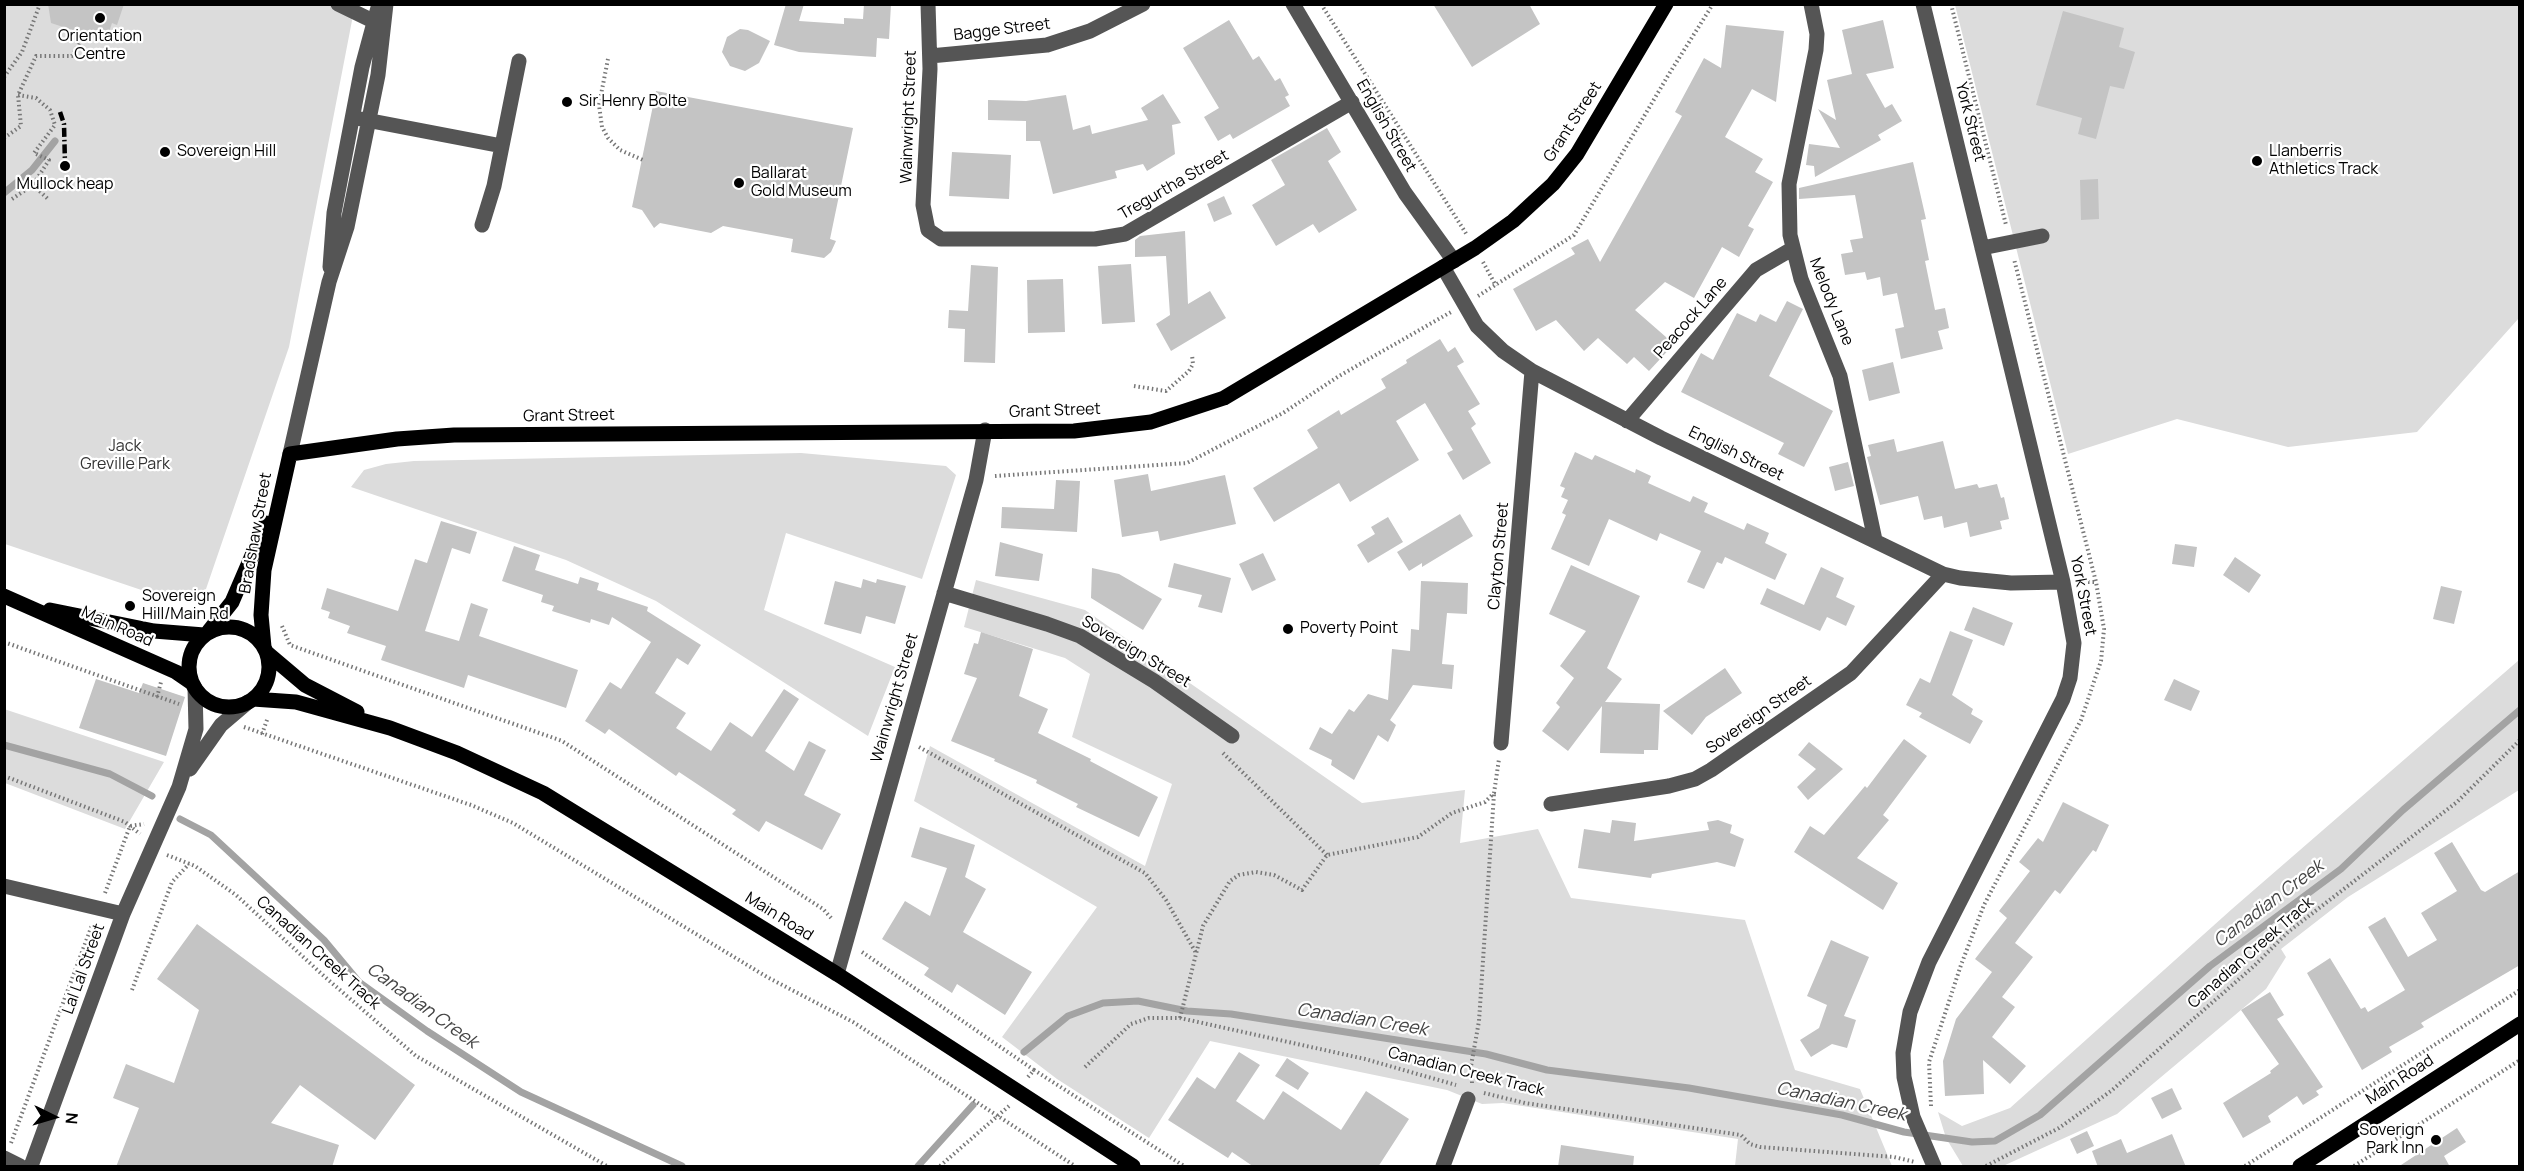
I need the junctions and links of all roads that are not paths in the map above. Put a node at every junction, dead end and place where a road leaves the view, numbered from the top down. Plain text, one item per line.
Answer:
1 (338, 4) edge
2 (379, 4) edge
3 (386, 4) edge
4 (928, 4) edge
5 (1143, 4) edge
6 (1293, 4) edge
7 (1666, 4) edge
8 (1811, 4) edge
9 (1923, 4) edge
10 (373, 21) junction
11 (930, 56) junction
12 (519, 61) dead end
13 (1352, 102) junction
14 (352, 118) junction
15 (369, 120) junction
16 (502, 146) junction
17 (482, 225) dead end
18 (928, 230) joint
19 (2042, 236) dead end
20 (1982, 248) junction
21 (1792, 249) junction
22 (1448, 264) junction
23 (329, 282) junction
24 (1532, 371) junction
25 (1627, 421) junction
26 (985, 430) junction
27 (288, 460) junction
28 (1875, 540) junction
29 (1943, 573) junction
30 (2063, 582) junction
31 (944, 593) junction
32 (4, 596) edge
33 (27, 604) junction
34 (206, 633) junction
35 (265, 649) junction
36 (193, 686) junction
37 (250, 701) junction
38 (390, 728) junction
39 (1232, 736) dead end
40 (1501, 743) road end
41 (179, 787) junction
42 (1551, 804) dead end
43 (4, 886) edge
44 (123, 914) junction
45 (837, 974) junction
46 (2520, 1024) edge
47 (1468, 1092) road end
48 (5, 1158) edge
49 (20, 1167) edge
50 (31, 1167) edge
51 (1133, 1167) edge
52 (1443, 1167) edge
53 (1934, 1167) edge
54 (2300, 1167) edge

1 - 10 street
2 - 10 street, Bradshaw Street
3 - 15 street, Bradshaw Street
4 - 11 street, Wainwright Street
5 - 11 street, Bagge Street
6 - 13 street, English Street
7 - 22 main road, Grant Street
8 - 21 street, Melody Lane
9 - 20 street, York Street
10 - 14 street, Bradshaw Street
11 - 18 street, Wainwright Street
12 - 16 street
13 - 18 street, Tregurtha Street
13 - 22 street, English Street
14 - 15 street
14 - 23 street, Bradshaw Street
15 - 16 street
15 - 23 street, Bradshaw Street
16 - 17 street
19 - 20 street
20 - 30 street, York Street
21 - 25 street, Peacock Lane
21 - 28 street, Melody Lane
22 - 24 street, English Street
22 - 26 main road, Grant Street
23 - 27 street, Bradshaw Street
24 - 25 street, English Street
24 - 40 street, Clayton Street
25 - 28 street, English Street
26 - 27 main road, Grant Street
26 - 31 street, Wainwright Street
27 - 34 main road, Bradshaw Street
27 - 35 main road, Bradshaw Street
28 - 29 street, English Street
29 - 30 street, English Street
29 - 42 street, Sovereign Street
30 - 53 street, York Street
31 - 39 street, Sovereign Street
31 - 45 street, Wainwright Street
32 - 33 main road, Main Road
33 - 34 main road, Main Road
33 - 36 main road, Main Road
34 - 35 main road
34 - 36 main road
35 - 37 main road
35 - 38 main road, Main Road
36 - 37 main road
36 - 41 street, Lal Lal Street
37 - 38 main road, Main Road
37 - 41 street, Lal Lal Street
38 - 45 main road, Main Road
41 - 44 street, Lal Lal Street
43 - 44 street
44 - 50 street, Lal Lal Street
45 - 51 main road, Main Road
46 - 54 main road, Main Road
47 - 52 street
48 - 49 street

